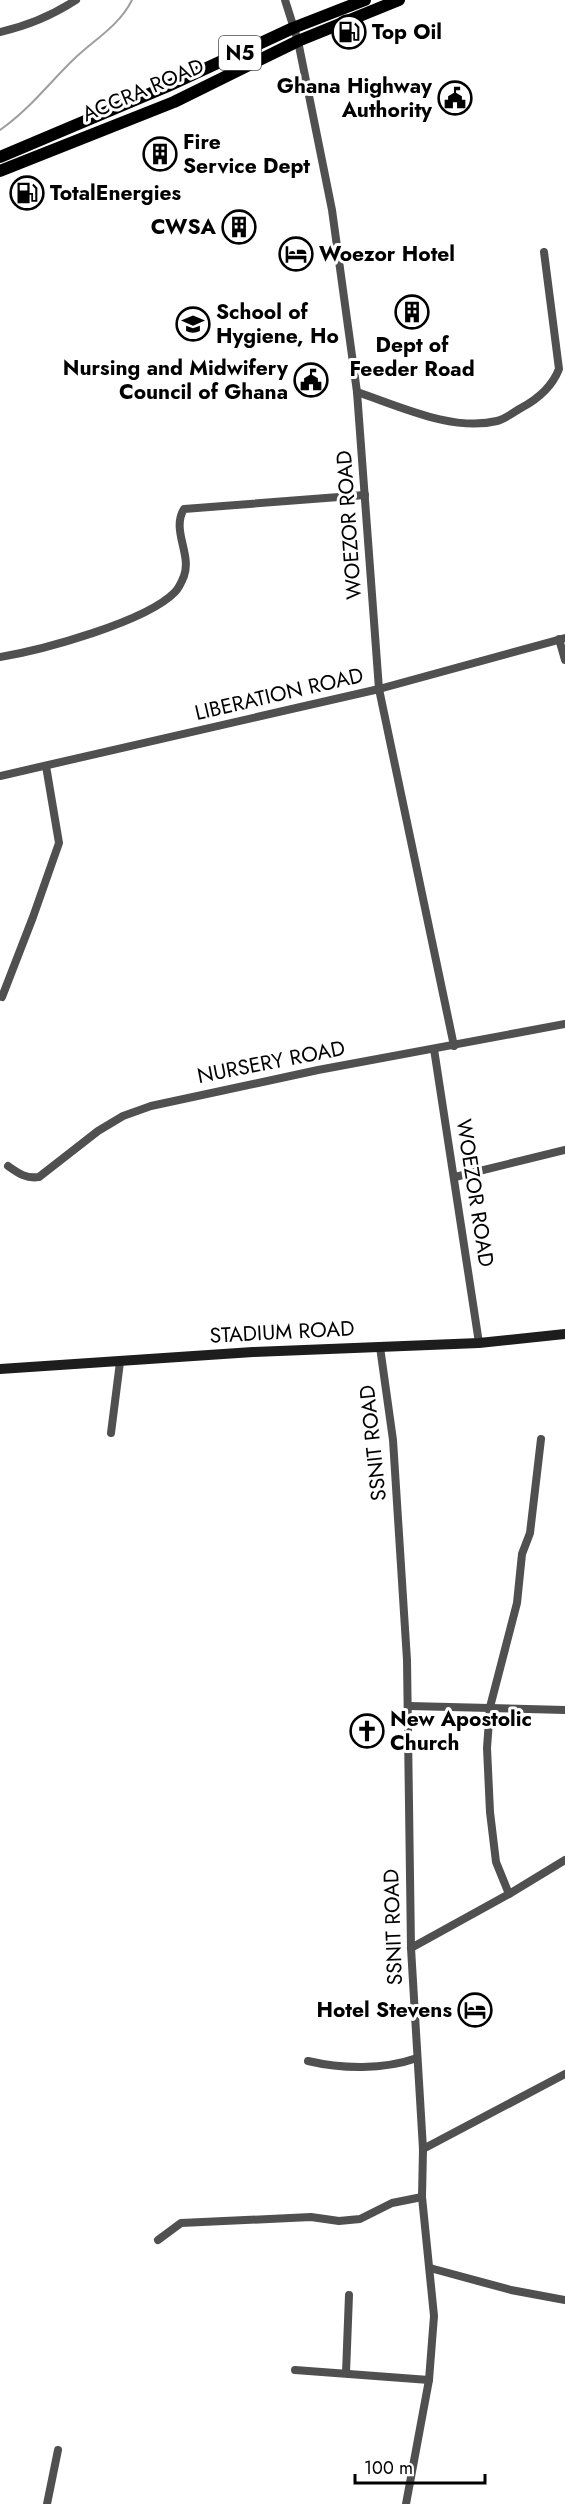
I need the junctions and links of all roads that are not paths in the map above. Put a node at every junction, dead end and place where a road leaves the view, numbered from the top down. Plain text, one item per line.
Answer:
1 (76, 0) edge
2 (285, 0) edge
3 (365, 0) edge
4 (399, 0) edge
5 (293, 28) junction
6 (0, 32) edge
7 (298, 41) junction
8 (0, 157) edge
9 (0, 171) edge
10 (544, 252) dead end
11 (357, 392) junction
12 (365, 495) junction
13 (562, 639) edge
14 (0, 657) edge
15 (565, 660) edge
16 (379, 689) junction
17 (46, 766) junction
18 (0, 776) edge
19 (2, 997) edge
20 (565, 1024) edge
21 (454, 1047) junction
22 (434, 1049) junction
23 (565, 1150) edge
24 (8, 1166) dead end
25 (455, 1177) junction
26 (565, 1334) edge
27 (479, 1343) junction
28 (380, 1347) junction
29 (120, 1362) junction
30 (0, 1369) edge
31 (111, 1433) dead end
32 (541, 1439) dead end
33 (409, 1706) junction
34 (490, 1707) junction
35 (565, 1710) edge
36 (565, 1860) edge
37 (509, 1894) junction
38 (411, 1948) junction
39 (417, 2058) junction
40 (308, 2061) dead end
41 (565, 2074) edge
42 (423, 2149) junction
43 (422, 2197) junction
44 (158, 2240) dead end
45 (430, 2268) junction
46 (348, 2295) dead end
47 (565, 2300) edge
48 (295, 2370) dead end
49 (346, 2373) junction
50 (429, 2380) junction
51 (58, 2450) dead end
52 (47, 2504) edge
53 (406, 2504) edge

1 - 6 street
2 - 5 street, WOEZOR ROAD
3 - 5 main road, ACCRA ROAD / N5
4 - 7 main road, ACCRA ROAD / N5
5 - 7 street, WOEZOR ROAD
5 - 8 main road, ACCRA ROAD / N5
7 - 9 main road, ACCRA ROAD / N5
7 - 11 street, WOEZOR ROAD
10 - 11 street
11 - 12 street, WOEZOR ROAD
12 - 14 street
12 - 16 street, WOEZOR ROAD
13 - 15 street
13 - 16 street, LIBERATION ROAD
16 - 17 street, LIBERATION ROAD
16 - 21 street, WOEZOR ROAD
17 - 18 street, LIBERATION ROAD
17 - 19 street
20 - 21 street, NURSERY ROAD
21 - 22 street, NURSERY ROAD
22 - 24 street, NURSERY ROAD
22 - 25 street, WOEZOR ROAD
23 - 25 street
25 - 27 street, WOEZOR ROAD
26 - 27 main road, STADIUM ROAD
27 - 28 main road, STADIUM ROAD
28 - 29 main road, STADIUM ROAD
28 - 33 street, SSNIT ROAD
29 - 30 main road, STADIUM ROAD
29 - 31 street
32 - 34 street
33 - 34 street
33 - 38 street, SSNIT ROAD
34 - 35 street
34 - 37 street
36 - 37 street
37 - 38 street
38 - 39 street, SSNIT ROAD
39 - 40 street
39 - 42 street, SSNIT ROAD
41 - 42 street
42 - 43 street, SSNIT ROAD
43 - 44 street
43 - 45 street, SSNIT ROAD
45 - 47 street
45 - 50 street, SSNIT ROAD
46 - 49 street
48 - 49 street
49 - 50 street
50 - 53 street, SSNIT ROAD
51 - 52 street

